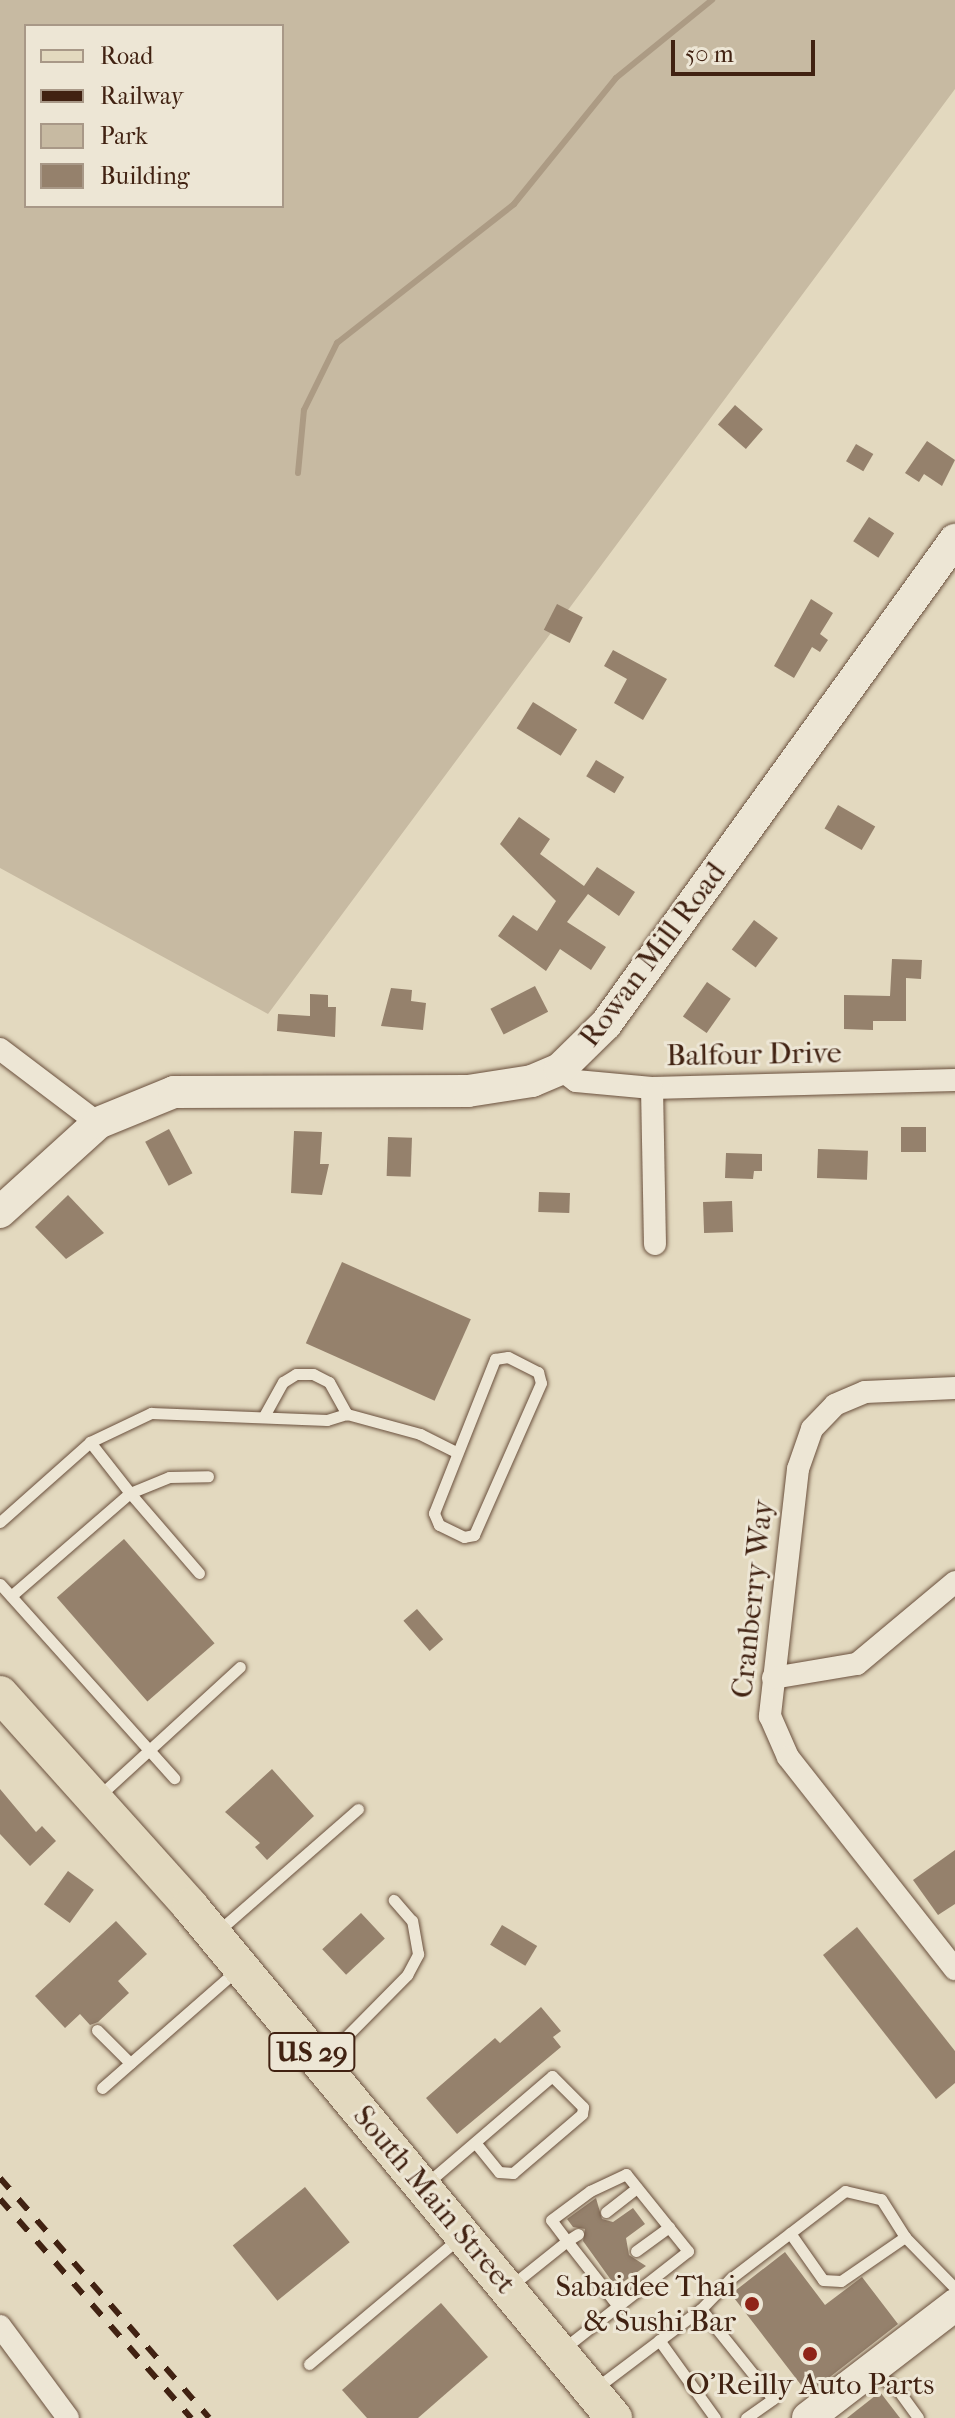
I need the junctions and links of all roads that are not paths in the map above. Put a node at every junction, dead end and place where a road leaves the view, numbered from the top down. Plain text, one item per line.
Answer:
1 (955, 540) edge
2 (0, 1049) edge
3 (560, 1069) junction
4 (955, 1080) edge
5 (652, 1088) junction
6 (98, 1123) junction
7 (0, 1212) edge
8 (655, 1244) dead end
9 (955, 1388) edge
10 (347, 1414) junction
11 (264, 1416) junction
12 (90, 1442) junction
13 (456, 1452) junction
14 (208, 1476) dead end
15 (130, 1493) junction
16 (0, 1522) edge
17 (199, 1573) dead end
18 (955, 1582) edge
19 (0, 1584) edge
20 (11, 1596) junction
21 (240, 1667) dead end
22 (773, 1678) junction
23 (0, 1694) edge
24 (149, 1750) junction
25 (174, 1778) dead end
26 (94, 1800) junction
27 (358, 1809) dead end
28 (394, 1900) dead end
29 (214, 1935) junction
30 (951, 1957) edge
31 (241, 1967) junction
32 (97, 2030) dead end
33 (130, 2063) junction
34 (320, 2063) junction
35 (102, 2088) dead end
36 (475, 2142) junction
37 (423, 2187) junction
38 (637, 2188) junction
39 (606, 2212) dead end
40 (669, 2227) junction
41 (790, 2233) junction
42 (578, 2234) dead end
43 (462, 2235) junction
44 (905, 2237) junction
45 (567, 2241) junction
46 (636, 2251) dead end
47 (955, 2288) edge
48 (508, 2289) junction
49 (955, 2305) edge
50 (618, 2306) junction
51 (701, 2309) junction
52 (0, 2326) edge
53 (659, 2340) junction
54 (560, 2352) junction
55 (309, 2364) dead end
56 (871, 2370) junction
57 (603, 2404) edge
58 (68, 2418) edge
59 (715, 2418) edge
60 (746, 2418) edge
61 (808, 2418) edge
62 (918, 2418) edge

1 - 3 street, Rowan Mill Road
2 - 6 street
3 - 5 street, Balfour Drive
3 - 6 street, Rowan Mill Road
4 - 5 street, Balfour Drive
5 - 8 street
6 - 7 street, Rowan Mill Road
9 - 22 street, Cranberry Way
10 - 11 lane
10 - 11 lane
10 - 13 lane
11 - 12 lane
12 - 15 lane
12 - 16 lane
13 - 13 lane
14 - 15 lane
15 - 17 lane
15 - 20 lane
18 - 22 street
19 - 20 lane
20 - 24 lane
21 - 24 lane
22 - 30 street, Cranberry Way
23 - 26 main road, South Main Street / US 29
24 - 25 lane
24 - 26 lane
26 - 29 main road, South Main Street / US 29
27 - 29 lane
28 - 34 lane
29 - 31 main road, South Main Street / US 29
31 - 33 lane
31 - 34 main road, South Main Street / US 29
32 - 33 lane
33 - 35 lane
34 - 37 main road, South Main Street / US 29
36 - 36 lane
36 - 37 lane
37 - 43 main road, South Main Street / US 29
38 - 39 lane
38 - 40 lane
38 - 45 lane
40 - 46 lane
40 - 50 lane
41 - 44 lane
41 - 44 lane
41 - 51 lane
42 - 45 lane
43 - 48 main road, South Main Street / US 29
43 - 55 lane
44 - 47 lane
45 - 48 lane
45 - 50 lane
48 - 54 main road, South Main Street / US 29
49 - 56 street
50 - 54 lane
51 - 53 lane
51 - 60 lane
52 - 58 street
53 - 57 lane
53 - 59 lane
54 - 57 main road, South Main Street / US 29
56 - 61 street
56 - 62 lane

